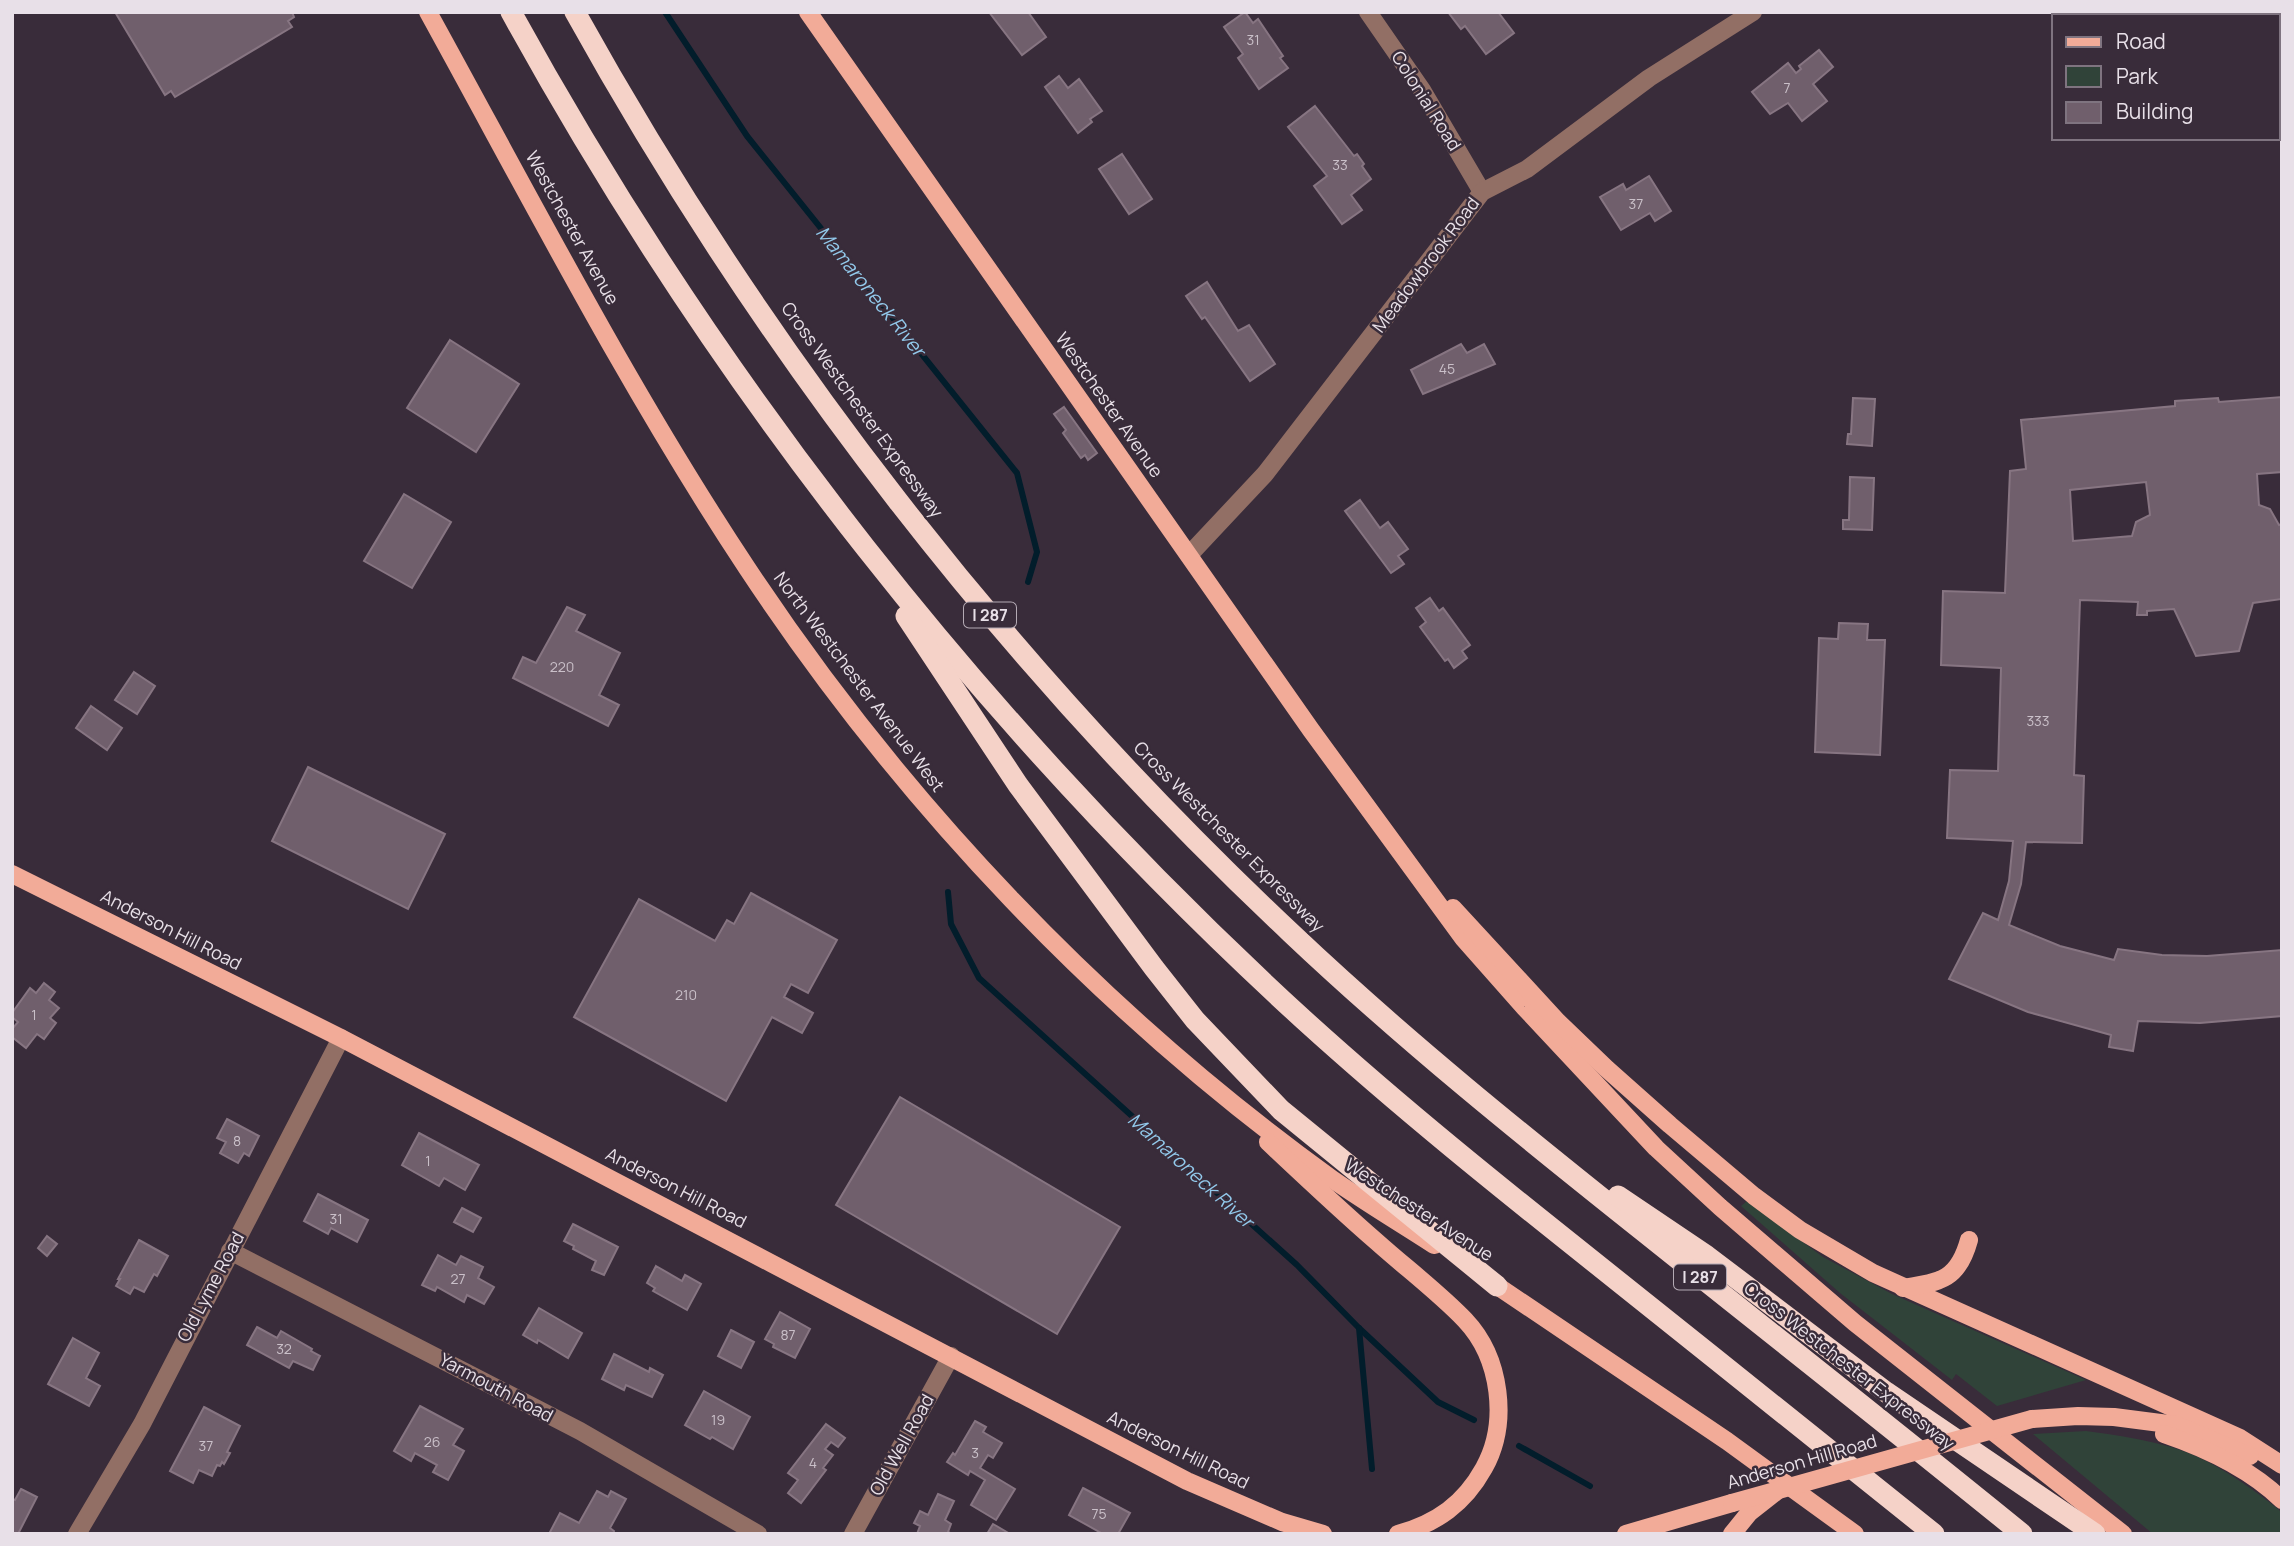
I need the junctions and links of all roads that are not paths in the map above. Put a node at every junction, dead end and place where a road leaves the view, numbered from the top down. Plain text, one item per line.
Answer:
1 (428, 12) edge
2 (510, 12) edge
3 (575, 12) edge
4 (808, 12) edge
5 (1368, 12) edge
6 (1753, 12) edge
7 (1482, 191) junction
8 (837, 513) junction
9 (1189, 555) junction
10 (748, 570) joint
11 (1377, 821) junction
12 (12, 874) edge
13 (993, 880) joint
14 (341, 1038) junction
15 (1213, 1088) junction
16 (1513, 1128) junction
17 (1969, 1240) dead end
18 (230, 1251) junction
19 (1497, 1286) junction
20 (1903, 1287) junction
21 (951, 1356) junction
22 (2114, 1417) junction
23 (2282, 1465) edge
24 (2282, 1471) edge
25 (1777, 1490) junction
26 (2282, 1500) edge
27 (1319, 1533) edge
28 (76, 1534) edge
29 (758, 1534) edge
30 (853, 1534) edge
31 (1341, 1534) edge
32 (1398, 1534) edge
33 (1626, 1534) edge
34 (1732, 1534) edge
35 (1854, 1534) edge
36 (1934, 1534) edge
37 (2022, 1534) edge
38 (2095, 1534) edge
39 (2123, 1534) edge

1 - 10 main road, Westchester Avenue
2 - 8 highway, I 287
3 - 16 highway, Cross Westchester Expressway / I 287
4 - 9 main road, Westchester Avenue
5 - 7 street, Colonial Road
6 - 7 street, Meadowbrook Road
7 - 9 street, Meadowbrook Road
8 - 19 highway
8 - 36 highway, I 287
9 - 11 main road, Westchester Avenue
10 - 13 main road, North Westchester Avenue West
11 - 20 main road
11 - 39 main road
12 - 14 main road, Anderson Hill Road
13 - 15 main road, Westchester Avenue
14 - 18 street, Old Lyme Road
14 - 21 main road, Anderson Hill Road
15 - 19 main road, Westchester Avenue
15 - 32 main road
16 - 37 highway, Cross Westchester Expressway / I 287
16 - 38 highway
17 - 20 main road
18 - 28 street, Old Lyme Road
18 - 29 street, Yarmouth Road
19 - 35 main road, Westchester Avenue
20 - 23 main road
21 - 27 main road, Anderson Hill Road
21 - 30 street, Old Well Road
22 - 24 main road
22 - 25 main road, Anderson Hill Road, bridge
22 - 26 main road
25 - 33 main road, Anderson Hill Road, bridge
25 - 34 main road
27 - 31 main road, Anderson Hill Road

